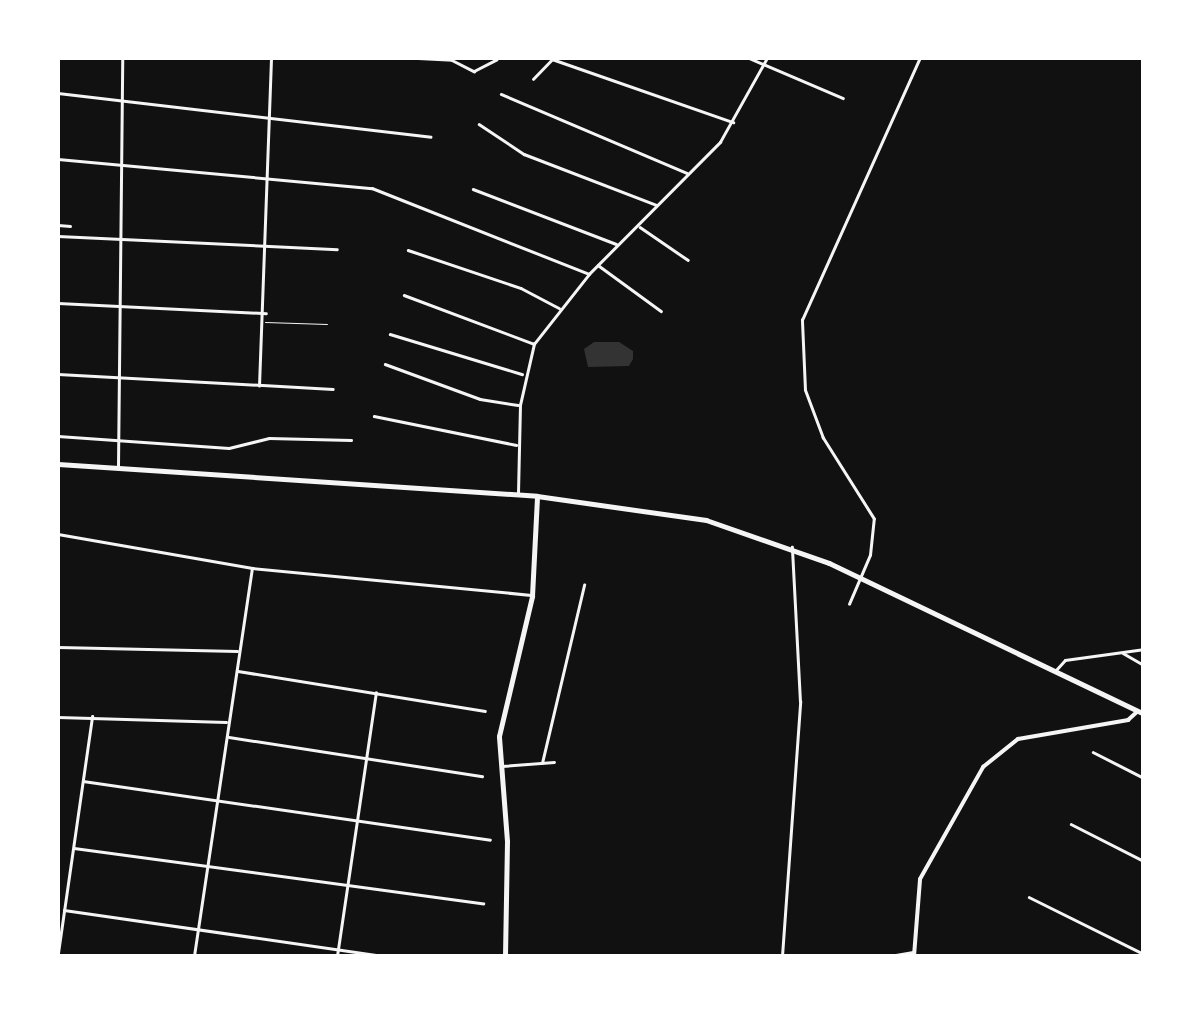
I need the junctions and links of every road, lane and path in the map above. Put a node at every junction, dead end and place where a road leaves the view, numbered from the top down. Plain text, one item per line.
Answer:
1 (122, 58) edge
2 (270, 58) edge
3 (418, 58) edge
4 (749, 58) edge
5 (767, 58) edge
6 (920, 58) edge
7 (496, 60) dead end
8 (764, 64) junction
9 (534, 80) dead end
10 (58, 94) edge
11 (501, 94) dead end
12 (843, 98) dead end
13 (121, 100) junction
14 (269, 114) junction
15 (734, 123) junction
16 (478, 124) dead end
17 (430, 137) dead end
18 (58, 159) edge
19 (119, 165) junction
20 (688, 175) junction
21 (270, 176) junction
22 (473, 188) dead end
23 (658, 206) junction
24 (58, 225) edge
25 (638, 225) junction
26 (70, 226) dead end
27 (58, 236) edge
28 (118, 240) junction
29 (617, 245) junction
30 (268, 247) junction
31 (337, 249) dead end
32 (408, 250) dead end
33 (688, 260) dead end
34 (598, 265) junction
35 (588, 274) junction
36 (404, 295) dead end
37 (58, 303) edge
38 (118, 306) junction
39 (560, 309) junction
40 (660, 311) dead end
41 (266, 313) junction
42 (264, 322) junction
43 (326, 324) dead end
44 (390, 334) dead end
45 (534, 344) junction
46 (385, 364) dead end
47 (58, 374) edge
48 (524, 374) junction
49 (116, 377) junction
50 (259, 386) junction
51 (332, 389) dead end
52 (520, 405) junction
53 (374, 416) dead end
54 (58, 436) edge
55 (117, 440) junction
56 (351, 440) dead end
57 (517, 445) junction
58 (58, 464) edge
59 (118, 468) junction
60 (518, 494) junction
61 (537, 496) junction
62 (58, 534) edge
63 (792, 547) junction
64 (252, 568) junction
65 (584, 585) dead end
66 (532, 596) junction
67 (849, 604) dead end
68 (58, 647) edge
69 (1144, 649) edge
70 (239, 651) junction
71 (1122, 652) junction
72 (1144, 665) edge
73 (1056, 670) junction
74 (236, 671) junction
75 (376, 693) junction
76 (486, 711) dead end
77 (1140, 712) edge
78 (58, 716) edge
79 (92, 716) junction
80 (228, 722) junction
81 (227, 737) junction
82 (1093, 752) dead end
83 (366, 761) junction
84 (542, 762) junction
85 (554, 762) dead end
86 (501, 766) junction
87 (482, 776) dead end
88 (1144, 778) edge
89 (83, 780) junction
90 (217, 801) junction
91 (356, 822) junction
92 (1071, 824) dead end
93 (490, 840) dead end
94 (74, 848) junction
95 (1144, 861) edge
96 (209, 863) junction
97 (348, 886) junction
98 (1029, 896) dead end
99 (483, 903) dead end
100 (64, 910) junction
101 (199, 928) junction
102 (339, 949) junction
103 (58, 953) edge
104 (914, 954) edge
105 (1144, 954) edge
106 (194, 956) edge
107 (338, 956) edge
108 (383, 956) edge
109 (505, 956) edge
110 (782, 956) edge
111 (890, 956) edge

1 - 13 street
2 - 14 street
3 - 7 street
4 - 8 street
5 - 8 street
6 - 67 street
8 - 12 street
8 - 15 street
9 - 15 street
10 - 13 street
11 - 20 street
13 - 14 street
13 - 19 street
14 - 17 street
14 - 21 street
15 - 20 street
16 - 23 street
18 - 19 street
19 - 21 street
19 - 28 street
20 - 23 street
21 - 30 street
21 - 35 street
22 - 29 street
23 - 25 street
24 - 26 street
25 - 29 street
25 - 33 street
27 - 28 street
28 - 30 street
28 - 38 street
29 - 34 street
30 - 31 street
30 - 41 street
32 - 39 street
34 - 35 street
34 - 40 street
35 - 39 street
36 - 45 street
37 - 38 street
38 - 41 street
38 - 49 street
39 - 45 street
41 - 42 street
42 - 43 lane
42 - 50 street
44 - 48 street
45 - 48 street
46 - 52 street
47 - 49 street
48 - 52 street
49 - 50 street
49 - 55 street
50 - 51 street
52 - 57 street
53 - 57 street
54 - 55 street
55 - 56 street
55 - 59 street
57 - 60 street
58 - 59 main road
59 - 60 main road
60 - 61 main road
61 - 63 main road
61 - 66 main road
62 - 64 street
63 - 73 main road
63 - 110 street
64 - 66 street
64 - 70 street
65 - 84 street
66 - 86 main road
68 - 70 street
69 - 71 street
70 - 74 street
71 - 72 street
71 - 73 street
73 - 77 main road
74 - 75 street
74 - 80 street
75 - 76 street
75 - 83 street
77 - 104 street
78 - 79 street
79 - 80 street
79 - 89 street
80 - 81 street
81 - 83 street
81 - 90 street
82 - 88 street
83 - 87 street
83 - 91 street
84 - 85 street
84 - 86 street
86 - 109 main road
89 - 90 street
89 - 94 street
90 - 91 street
90 - 96 street
91 - 93 street
91 - 97 street
92 - 95 street
94 - 96 street
94 - 100 street
96 - 97 street
96 - 101 street
97 - 99 street
97 - 102 street
98 - 105 street
100 - 101 street
100 - 103 street
101 - 102 street
101 - 106 street
102 - 107 street
102 - 108 street
104 - 111 street

